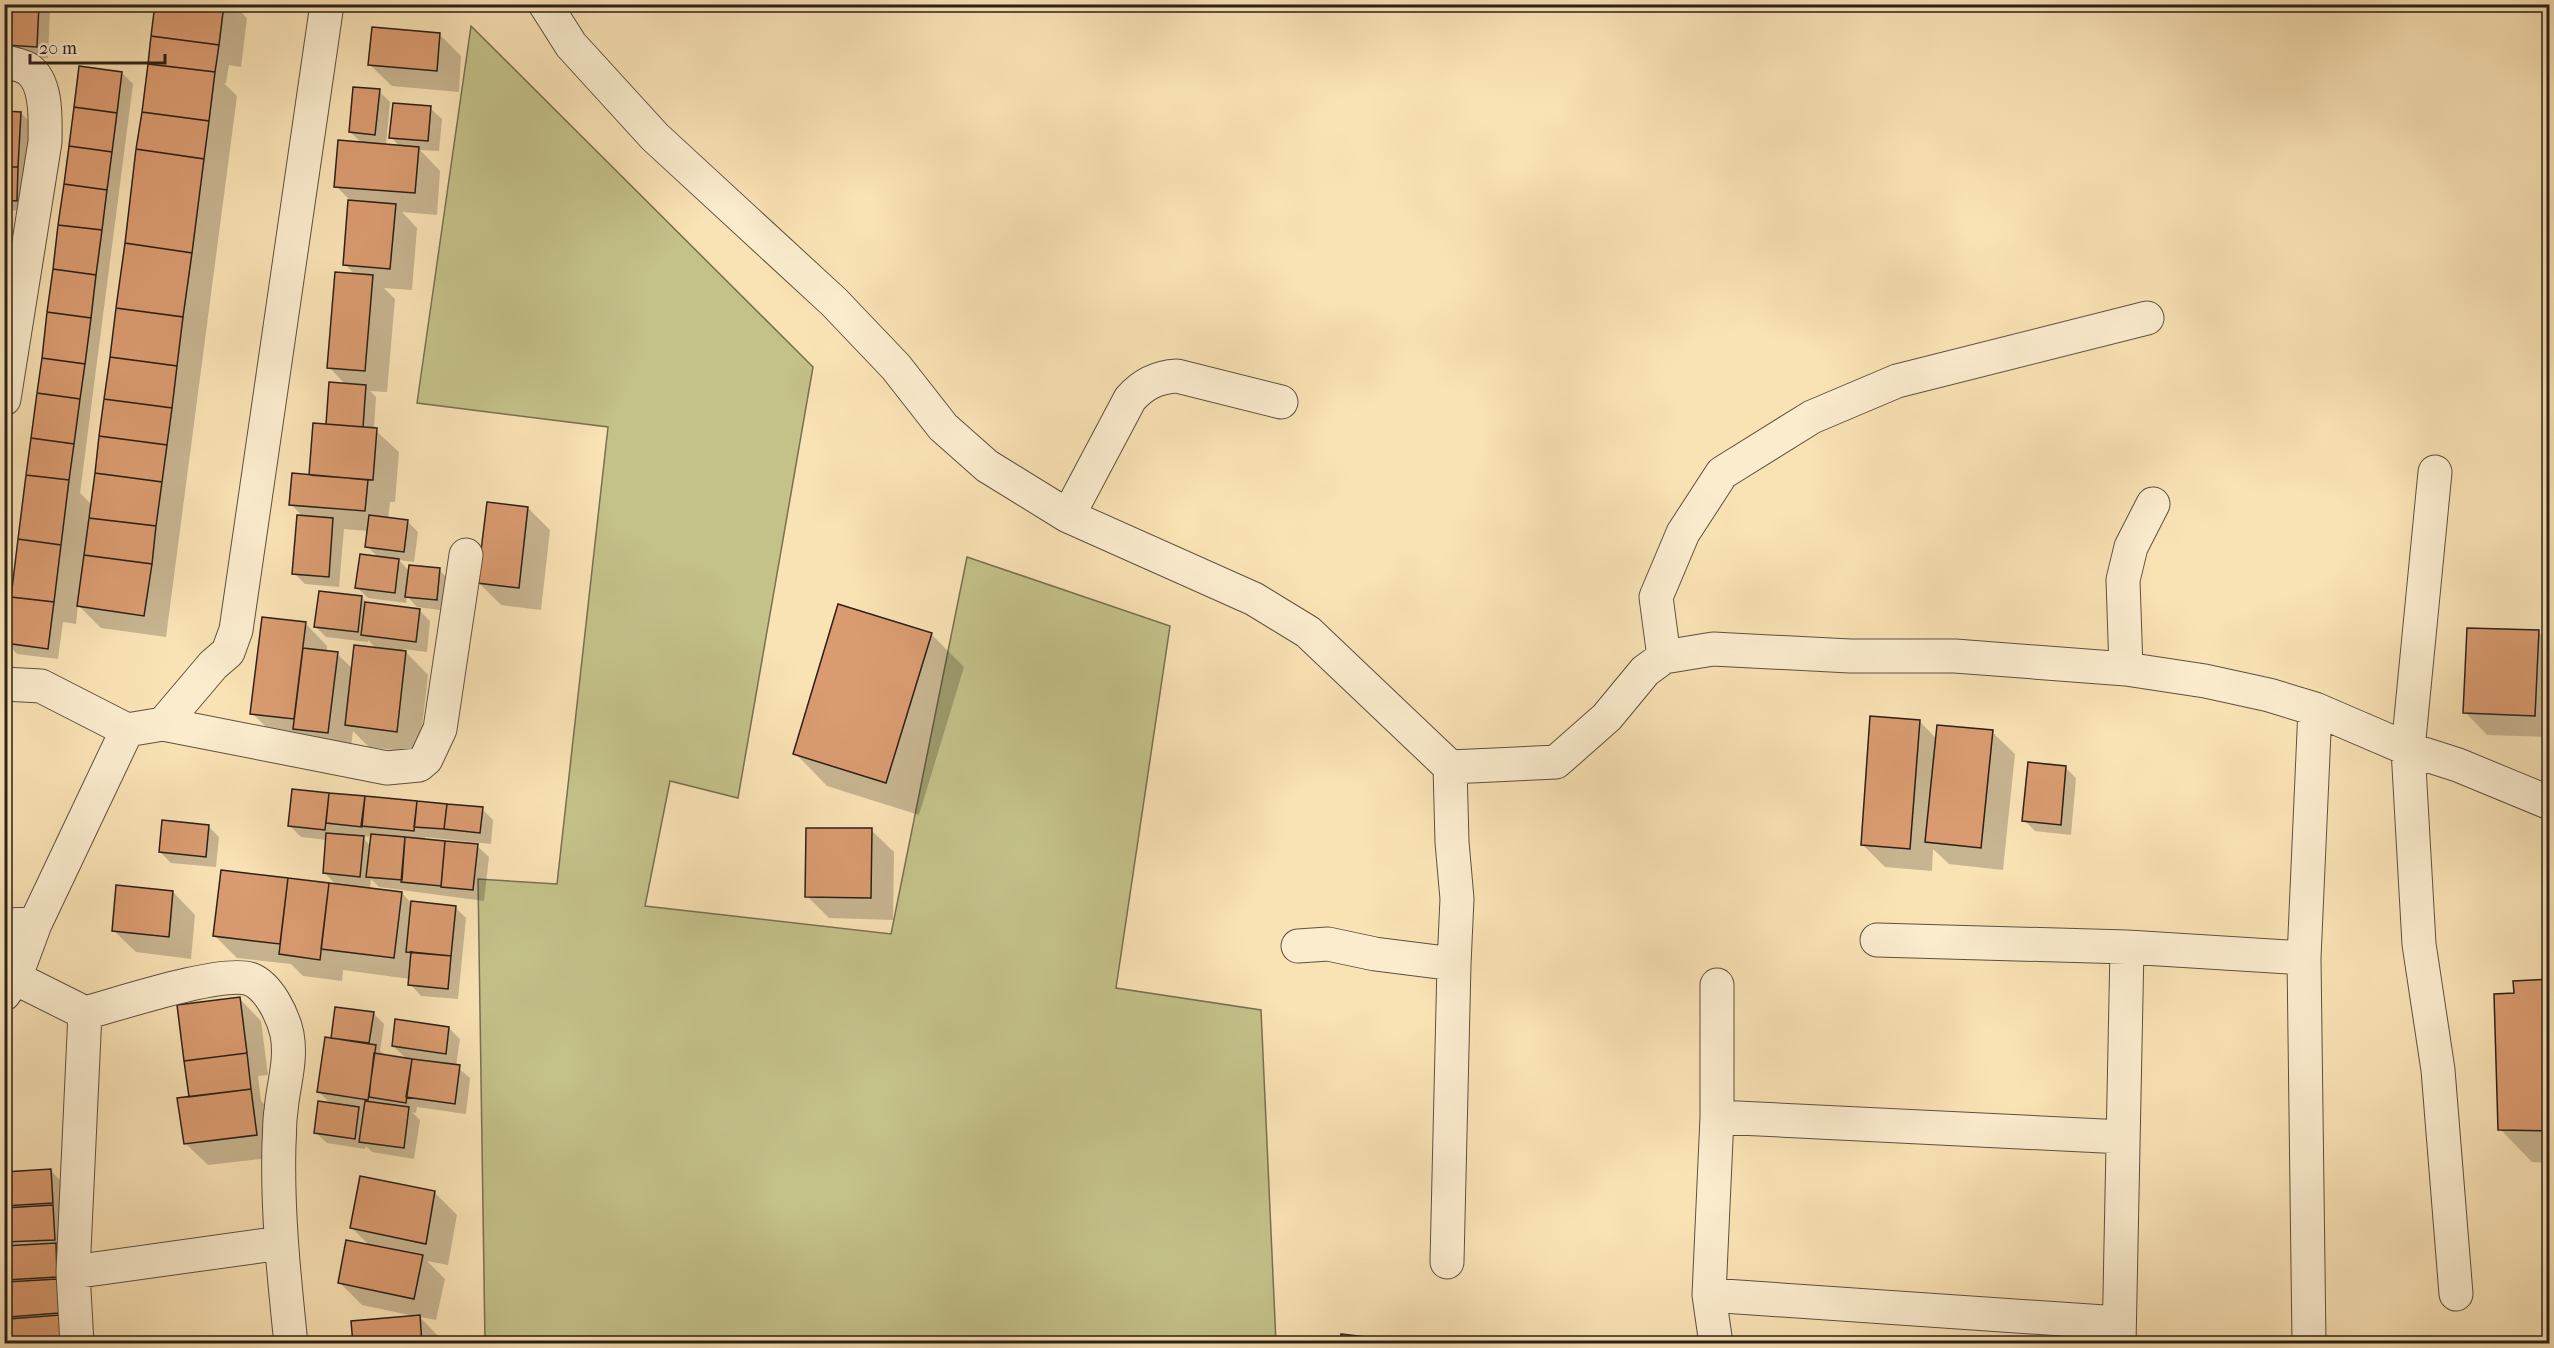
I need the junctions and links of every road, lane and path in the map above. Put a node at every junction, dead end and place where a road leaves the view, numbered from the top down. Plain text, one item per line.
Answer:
1 (327, 4) edge
2 (545, 4) edge
3 (4, 62) edge
4 (12, 307) edge
5 (2147, 318) dead end
6 (4, 399) edge
7 (1281, 402) dead end
8 (2434, 472) dead end
9 (2153, 504) dead end
10 (1068, 516) junction
11 (466, 555) dead end
12 (1664, 657) junction
13 (2126, 669) junction
14 (4, 684) edge
15 (2315, 709) junction
16 (163, 724) junction
17 (127, 730) junction
18 (2408, 749) junction
19 (1450, 767) junction
20 (2550, 803) edge
21 (20, 925) edge
22 (1877, 940) dead end
23 (1298, 945) dead end
24 (2127, 947) junction
25 (2304, 958) junction
26 (1454, 964) junction
27 (1717, 985) dead end
28 (10, 986) edge
29 (85, 1013) junction
30 (1717, 1117) junction
31 (2123, 1137) junction
32 (281, 1243) junction
33 (1447, 1262) dead end
34 (73, 1272) junction
35 (2456, 1294) dead end
36 (1709, 1295) junction
37 (2119, 1334) edge
38 (77, 1344) edge
39 (291, 1344) edge
40 (1716, 1344) edge
41 (2309, 1344) edge

1 - 16 street
2 - 10 street
3 - 4 street
4 - 6 street
5 - 12 street
7 - 10 street
8 - 18 street
9 - 13 street
10 - 19 street
11 - 16 street
12 - 13 street
12 - 19 street
13 - 15 street
14 - 17 street
15 - 18 street
15 - 25 street
16 - 17 street
17 - 21 street
18 - 20 street
18 - 35 street
19 - 26 street
21 - 28 street
22 - 24 street
23 - 26 street
24 - 25 street
24 - 31 street
25 - 41 street
26 - 33 street
27 - 30 street
28 - 29 street
29 - 32 street
29 - 34 street
30 - 31 street
30 - 36 street
31 - 37 street
32 - 34 street
32 - 39 street
34 - 38 street
36 - 37 street
36 - 40 street

